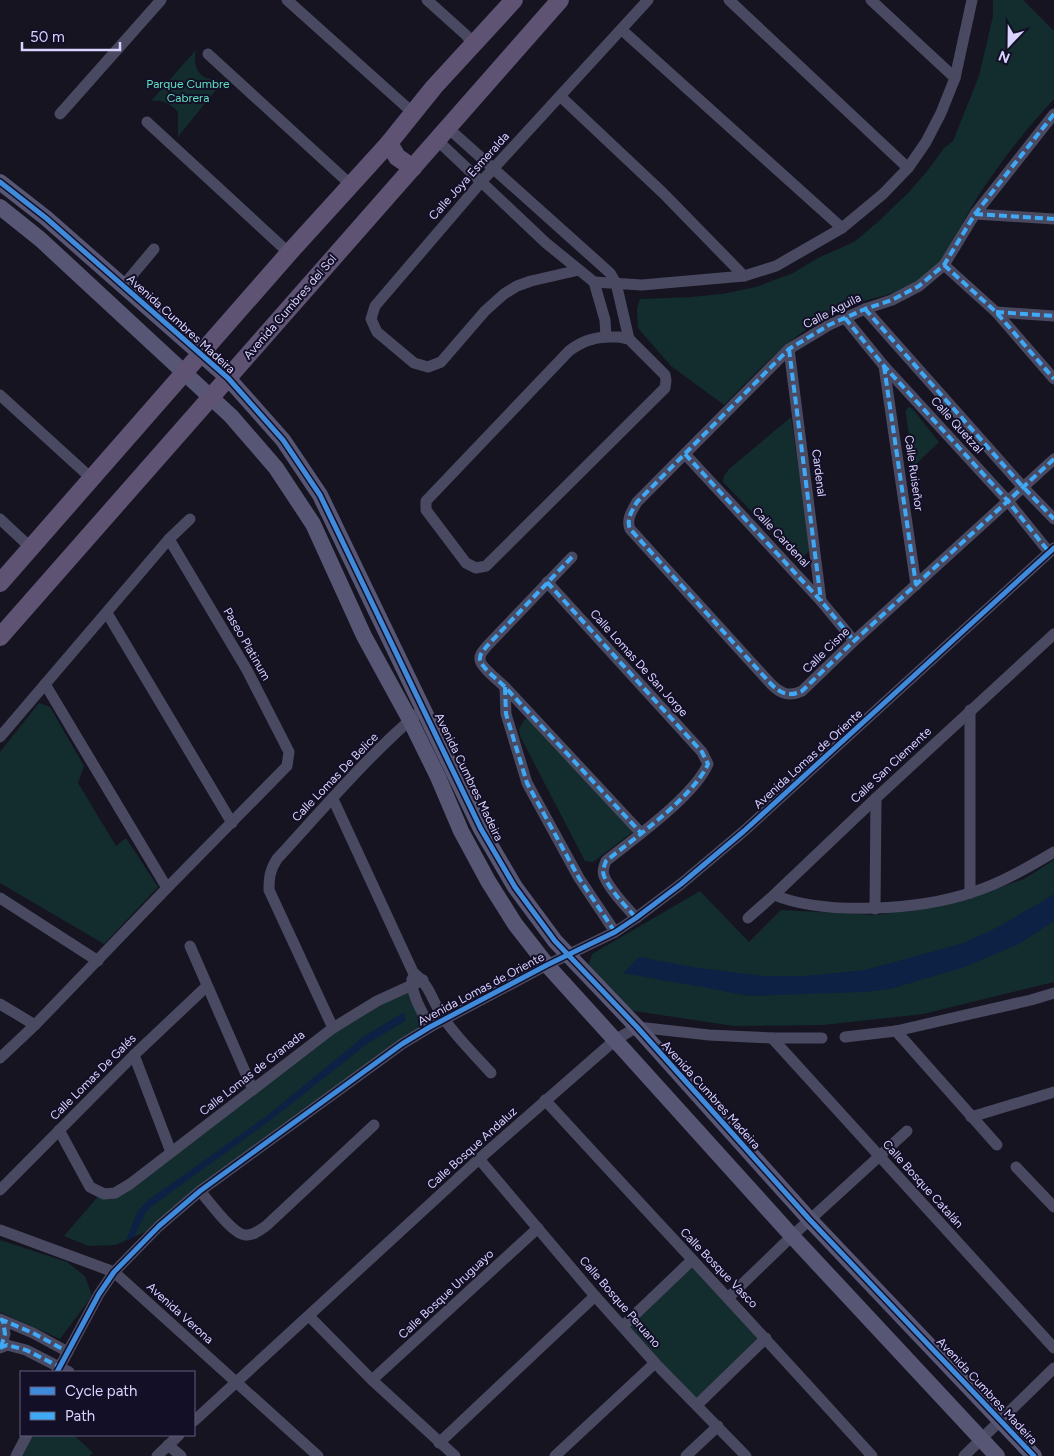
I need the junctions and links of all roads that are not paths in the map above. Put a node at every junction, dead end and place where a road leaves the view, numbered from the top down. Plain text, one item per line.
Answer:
1 (161, 0) edge
2 (287, 0) edge
3 (427, 0) edge
4 (514, 0) edge
5 (560, 0) edge
6 (648, 0) edge
7 (729, 0) edge
8 (870, 0) edge
9 (972, 0) edge
10 (622, 30) junction
11 (474, 45) junction
12 (208, 54) dead end
13 (955, 78) junction
14 (560, 96) junction
15 (412, 112) junction
16 (60, 114) dead end
17 (1054, 114) edge
18 (147, 122) dead end
19 (1049, 125) edge
20 (442, 134) junction
21 (389, 143) junction
22 (413, 168) junction
23 (908, 168) junction
24 (493, 169) junction
25 (482, 181) junction
26 (0, 182) edge
27 (350, 184) junction
28 (0, 207) edge
29 (975, 214) junction
30 (46, 218) junction
31 (1054, 218) edge
32 (842, 228) junction
33 (31, 232) junction
34 (154, 249) dead end
35 (289, 254) junction
36 (944, 265) junction
37 (578, 270) junction
38 (744, 276) junction
39 (594, 282) junction
40 (616, 283) junction
41 (123, 286) junction
42 (865, 309) junction
43 (996, 312) junction
44 (1054, 316) edge
45 (845, 318) junction
46 (606, 337) junction
47 (629, 339) junction
48 (790, 349) junction
49 (201, 354) junction
50 (884, 366) junction
51 (184, 373) junction
52 (228, 378) junction
53 (1054, 379) edge
54 (0, 395) edge
55 (211, 397) junction
56 (685, 454) junction
57 (1054, 460) edge
58 (91, 478) junction
59 (1023, 487) junction
60 (1007, 500) junction
61 (0, 519) edge
62 (190, 519) dead end
63 (1054, 519) edge
64 (628, 524) joint
65 (169, 539) junction
66 (31, 548) junction
67 (1052, 550) edge
68 (572, 557) dead end
69 (547, 582) junction
70 (0, 583) edge
71 (916, 585) junction
72 (821, 601) junction
73 (106, 613) junction
74 (1054, 634) edge
75 (0, 637) edge
76 (854, 641) junction
77 (45, 684) junction
78 (505, 687) junction
79 (424, 708) junction
80 (970, 710) junction
81 (410, 720) junction
82 (0, 737) edge
83 (876, 798) junction
84 (333, 799) junction
85 (232, 823) junction
86 (641, 833) junction
87 (1054, 852) edge
88 (167, 888) junction
89 (970, 893) junction
90 (774, 895) junction
91 (0, 898) edge
92 (875, 909) junction
93 (636, 918) junction
94 (748, 918) dead end
95 (615, 932) junction
96 (190, 946) dead end
97 (568, 956) junction
98 (98, 961) junction
99 (547, 965) junction
100 (413, 972) junction
101 (423, 980) junction
102 (412, 985) junction
103 (207, 986) junction
104 (1054, 993) edge
105 (0, 1004) edge
106 (444, 1019) junction
107 (35, 1025) junction
108 (430, 1027) junction
109 (637, 1027) junction
110 (333, 1028) junction
111 (896, 1031) junction
112 (845, 1036) dead end
113 (772, 1038) junction
114 (822, 1038) dead end
115 (615, 1040) junction
116 (134, 1055) junction
117 (0, 1058) edge
118 (491, 1073) dead end
119 (253, 1090) junction
120 (1054, 1092) edge
121 (544, 1100) junction
122 (971, 1117) junction
123 (374, 1125) dead end
124 (59, 1130) junction
125 (907, 1131) dead end
126 (997, 1145) dead end
127 (172, 1152) junction
128 (880, 1157) junction
129 (479, 1159) junction
130 (1016, 1167) dead end
131 (0, 1190) edge
132 (200, 1191) junction
133 (1049, 1194) edge
134 (1054, 1207) edge
135 (810, 1220) junction
136 (538, 1228) junction
137 (0, 1230) edge
138 (792, 1236) junction
139 (692, 1260) junction
140 (114, 1272) junction
141 (595, 1296) junction
142 (729, 1298) junction
143 (309, 1316) junction
144 (2, 1320) edge
145 (623, 1326) junction
146 (766, 1338) junction
147 (3, 1346) edge
148 (1054, 1348) edge
149 (68, 1352) junction
150 (655, 1363) junction
151 (1054, 1368) edge
152 (62, 1370) edge
153 (372, 1380) junction
154 (236, 1382) junction
155 (697, 1405) junction
156 (195, 1420) edge
157 (1000, 1420) junction
158 (718, 1426) junction
159 (26, 1436) edge
160 (178, 1436) edge
161 (982, 1439) junction
162 (439, 1443) junction
163 (168, 1445) junction
164 (16, 1456) edge
165 (157, 1456) edge
166 (181, 1456) edge
167 (318, 1456) edge
168 (455, 1456) edge
169 (555, 1456) edge
170 (686, 1456) edge
171 (746, 1456) edge
172 (872, 1456) edge
173 (964, 1456) edge
174 (997, 1456) edge
175 (1034, 1456) edge

1 - 16 street
2 - 15 street
3 - 11 street
4 - 11 main road
5 - 20 main road, Avenida Cumbres del Sol
6 - 10 street, Calle Joya Esmeralda
7 - 23 street
8 - 13 street
9 - 13 street
10 - 14 street, Calle Joya Esmeralda
10 - 32 street
11 - 15 main road
12 - 27 street
13 - 23 street
14 - 24 street, Calle Joya Esmeralda
14 - 38 street
15 - 21 main road
17 - 19 street, Calle Aguila
18 - 35 street
19 - 29 street, Calle Aguila
20 - 22 main road, Avenida Cumbres del Sol
20 - 24 street
20 - 25 street
21 - 22 main road
21 - 27 main road
22 - 52 main road, Avenida Cumbres del Sol
23 - 32 street
24 - 25 street, Calle Joya Esmeralda
24 - 40 street
25 - 37 street
25 - 37 street, Calle Joya Esmeralda
26 - 30 street, Avenida Cumbres Madeira
27 - 35 main road
28 - 33 street
29 - 31 street
29 - 36 street, Calle Aguila
30 - 33 street
30 - 41 street, Avenida Cumbres Madeira
32 - 38 street
33 - 51 street
34 - 41 street
35 - 49 main road
36 - 42 street, Calle Aguila
36 - 43 street
37 - 39 street
38 - 40 street
39 - 40 street
39 - 46 street
40 - 47 street
41 - 49 street, Avenida Cumbres Madeira
42 - 45 street, Calle Aguila
42 - 59 street, Calle Quetzal
43 - 44 street
43 - 53 street
45 - 48 street, Calle Aguila
45 - 50 street, Calle Quetzal
46 - 47 street
46 - 47 street
48 - 56 street, Calle Aguila
48 - 72 street, Cardenal
49 - 51 main road
49 - 52 street, Avenida Cumbres Madeira
50 - 60 street, Calle Quetzal
50 - 71 street, Calle Ruiseñor
51 - 55 street
51 - 58 main road
52 - 55 main road, Avenida Cumbres del Sol
52 - 79 street, Avenida Cumbres Madeira
54 - 58 street
55 - 75 main road, Avenida Cumbres del Sol
55 - 81 street
56 - 64 street, Calle Aguila
56 - 72 street, Calle Cardenal
57 - 59 street, Calle Cisne
58 - 66 main road
59 - 60 street, Calle Cisne
59 - 63 street, Calle Quetzal
60 - 67 street, Calle Quetzal
60 - 71 street, Calle Cisne
61 - 66 street
62 - 65 street
64 - 76 street, Calle Cisne
65 - 73 street
65 - 85 street, Paseo Platinum
66 - 70 main road
67 - 93 street, Avenida Lomas de Oriente
68 - 69 street
69 - 78 street
69 - 86 street, Calle Lomas De San Jorge
71 - 76 street, Calle Cisne
72 - 76 street, Calle Cardenal
73 - 77 street
73 - 85 street
74 - 80 street, Calle San Clemente
77 - 82 street
77 - 88 street
78 - 86 street
78 - 95 street
79 - 81 street, Calle Lomas De Belice
79 - 97 street, Avenida Cumbres Madeira
80 - 83 street, Calle San Clemente
80 - 89 street
81 - 84 street, Calle Lomas De Belice
81 - 99 street
83 - 90 street, Calle San Clemente
83 - 92 street
84 - 100 street
84 - 110 street, Calle Lomas De Belice
85 - 88 street
86 - 93 street
87 - 89 street
88 - 98 street
89 - 92 street
90 - 92 street
90 - 94 street, Calle San Clemente
91 - 98 street
93 - 95 street, Avenida Lomas de Oriente
95 - 97 street, Avenida Lomas de Oriente
96 - 103 street
97 - 99 street, Avenida Lomas de Oriente
97 - 109 street, Avenida Cumbres Madeira
98 - 107 street
99 - 106 street, Avenida Lomas de Oriente
99 - 115 street
100 - 101 street
100 - 102 street
101 - 102 street, Calle Lomas de Granada
101 - 106 street
102 - 108 street
102 - 110 street, Calle Lomas de Granada
103 - 116 street, Calle Lomas De Galés
103 - 119 street
104 - 111 street
105 - 107 street
106 - 108 street, Avenida Lomas de Oriente
106 - 118 street
107 - 117 street
108 - 132 street, Avenida Lomas de Oriente
109 - 113 street
109 - 115 street, Calle Bosque Andaluz
109 - 135 street, Avenida Cumbres Madeira
110 - 119 street, Calle Lomas de Granada
111 - 112 street
111 - 122 street
113 - 114 street
113 - 128 street, Calle Bosque Catalán
115 - 121 street, Calle Bosque Andaluz
115 - 138 street
116 - 124 street, Calle Lomas De Galés
116 - 127 street
119 - 127 street, Calle Lomas de Granada
120 - 122 street
121 - 129 street, Calle Bosque Andaluz
121 - 139 street, Calle Bosque Vasco
122 - 126 street
123 - 132 street
124 - 127 street, Calle Lomas de Granada
124 - 131 street, Calle Lomas De Galés
125 - 128 street
128 - 135 street
128 - 148 street, Calle Bosque Catalán
129 - 136 street, Calle Bosque Peruano
129 - 143 street, Calle Bosque Andaluz
130 - 133 street
132 - 140 street, Avenida Lomas de Oriente
133 - 134 street
135 - 138 street
135 - 157 street, Avenida Cumbres Madeira
136 - 141 street, Calle Bosque Peruano
136 - 153 street, Calle Bosque Uruguayo
137 - 140 street, Avenida Verona
138 - 142 street
138 - 161 street
139 - 142 street, Calle Bosque Vasco
139 - 145 street
140 - 149 street, Avenida Lomas de Oriente
140 - 154 street, Avenida Verona
141 - 145 street, Calle Bosque Peruano
141 - 162 street
142 - 146 street, Calle Bosque Vasco
143 - 153 street
143 - 154 street, Calle Bosque Andaluz
144 - 147 street
144 - 149 street
145 - 150 street, Calle Bosque Peruano
146 - 155 street
146 - 172 street, Calle Bosque Vasco
147 - 152 street
149 - 152 street, Avenida Lomas de Oriente
150 - 155 street, Calle Bosque Peruano
150 - 169 street
151 - 157 street
153 - 162 street
154 - 156 street, Calle Bosque Andaluz
154 - 167 street, Avenida Verona
155 - 158 street, Calle Bosque Peruano
157 - 161 street
157 - 175 street, Avenida Cumbres Madeira
158 - 170 street
158 - 171 street, Calle Bosque Peruano
159 - 164 street
160 - 163 street
161 - 173 street
161 - 174 street
162 - 168 street
163 - 165 street
163 - 166 street

